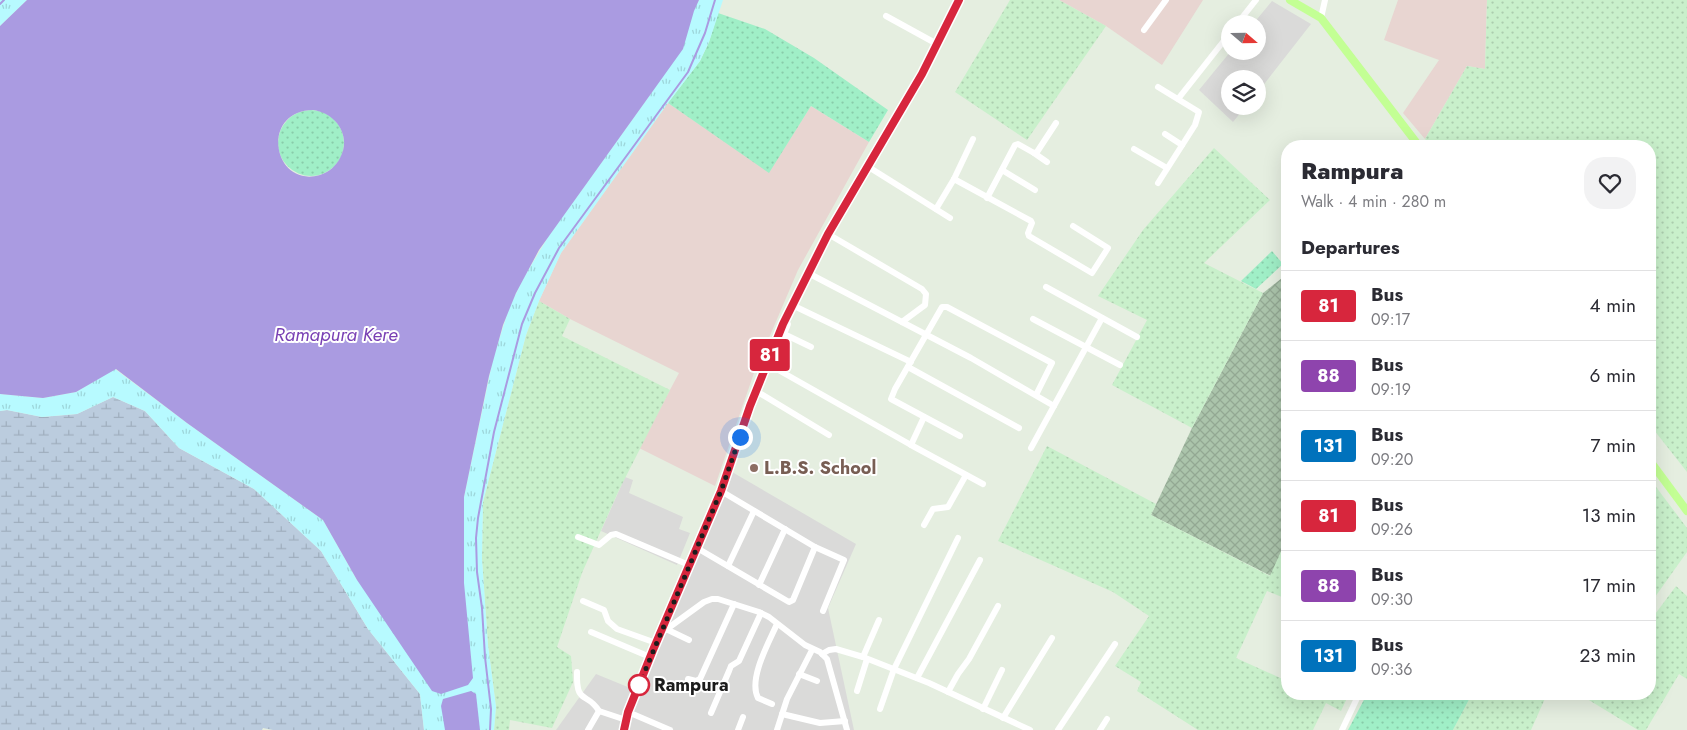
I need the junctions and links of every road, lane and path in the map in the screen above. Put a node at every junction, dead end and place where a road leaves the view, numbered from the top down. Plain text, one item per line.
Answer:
1 (959, 0) edge
2 (1166, 0) edge
3 (1256, 0) edge
4 (1290, 0) edge
5 (1325, 0) edge
6 (1244, 15) edge
7 (886, 16) dead end
8 (1321, 18) junction
9 (1144, 30) dead end
10 (937, 44) junction
11 (1221, 44) edge
12 (1158, 87) dead end
13 (1178, 99) junction
14 (1056, 123) dead end
15 (1165, 134) dead end
16 (973, 140) dead end
17 (1414, 140) edge
18 (1182, 146) junction
19 (1134, 149) dead end
20 (1034, 153) junction
21 (1048, 162) dead end
22 (868, 166) junction
23 (1167, 168) junction
24 (1002, 170) junction
25 (954, 179) junction
26 (1158, 183) dead end
27 (1035, 190) dead end
28 (987, 198) junction
29 (936, 209) junction
30 (950, 218) dead end
31 (1074, 226) dead end
32 (828, 234) junction
33 (808, 273) junction
34 (1046, 287) dead end
35 (792, 305) junction
36 (1102, 318) junction
37 (1033, 319) dead end
38 (785, 320) junction
39 (902, 322) junction
40 (784, 334) junction
41 (926, 335) junction
42 (1137, 337) dead end
43 (811, 347) dead end
44 (1086, 347) junction
45 (772, 350) junction
46 (766, 363) junction
47 (909, 364) junction
48 (1120, 366) dead end
49 (756, 391) junction
50 (1036, 395) junction
51 (1054, 406) junction
52 (924, 418) junction
53 (1019, 428) dead end
54 (829, 435) dead end
55 (960, 436) dead end
56 (910, 445) junction
57 (1031, 448) dead end
58 (1656, 468) edge
59 (966, 475) junction
60 (983, 484) dead end
61 (721, 491) junction
62 (754, 511) junction
63 (1687, 511) edge
64 (924, 525) dead end
65 (784, 529) junction
66 (578, 537) dead end
67 (958, 538) dead end
68 (815, 547) junction
69 (697, 548) junction
70 (980, 560) dead end
71 (689, 566) junction
72 (728, 566) junction
73 (759, 585) junction
74 (583, 601) dead end
75 (734, 604) junction
76 (998, 606) dead end
77 (822, 611) dead end
78 (761, 613) junction
79 (879, 620) dead end
80 (777, 624) junction
81 (591, 632) dead end
82 (663, 632) junction
83 (1052, 638) dead end
84 (689, 640) dead end
85 (656, 643) junction
86 (1115, 644) dead end
87 (812, 650) junction
88 (822, 654) junction
89 (650, 657) junction
90 (865, 658) junction
91 (894, 669) junction
92 (1002, 670) dead end
93 (577, 672) dead end
94 (799, 674) junction
95 (918, 678) junction
96 (688, 679) dead end
97 (817, 682) dead end
98 (857, 691) dead end
99 (948, 692) junction
100 (1356, 700) edge
101 (772, 704) dead end
102 (880, 709) dead end
103 (983, 709) junction
104 (599, 711) junction
105 (712, 713) dead end
106 (782, 714) junction
107 (627, 716) junction
108 (743, 717) dead end
109 (1003, 718) junction
110 (1107, 719) dead end
111 (845, 721) junction
112 (1026, 729) edge
113 (588, 730) edge
114 (624, 730) edge
115 (670, 730) edge
116 (738, 730) edge
117 (777, 730) edge
118 (847, 730) edge
119 (1058, 730) edge
120 (1100, 730) edge
121 (1342, 730) edge

1 - 10 main road
2 - 9 street
3 - 6 street
4 - 8 main road
5 - 8 street
7 - 10 street
8 - 17 main road
10 - 22 main road
11 - 13 street
12 - 13 street
13 - 18 street
14 - 20 street
15 - 18 street
16 - 25 street
18 - 23 street
19 - 23 street
20 - 21 street
20 - 24 street
22 - 29 street
22 - 32 main road
23 - 26 street
24 - 27 street
24 - 28 street
25 - 28 street
25 - 29 street
28 - 31 street
29 - 30 street
32 - 33 main road
32 - 39 street
33 - 35 main road
33 - 39 street
34 - 36 street
35 - 38 main road
35 - 47 street
36 - 42 street
36 - 44 street
37 - 44 street
38 - 40 street
38 - 45 main road
39 - 41 street
40 - 43 street
40 - 45 street
41 - 47 street
41 - 50 street
41 - 50 street
44 - 48 street
44 - 51 street
45 - 46 main road
46 - 49 main road
46 - 56 street
47 - 52 street
47 - 53 street
49 - 54 street
49 - 61 main road
50 - 51 street
51 - 57 street
52 - 55 street
52 - 56 street
56 - 59 street
58 - 63 main road
59 - 60 street
59 - 64 street
61 - 62 street
61 - 69 main road
62 - 65 street
62 - 72 street
65 - 68 street
65 - 73 street
66 - 71 street
67 - 91 street
68 - 73 street
68 - 77 street
69 - 71 main road
69 - 72 street
70 - 95 street
71 - 82 main road
72 - 73 street
74 - 85 street
75 - 78 street
75 - 82 street
75 - 96 street
76 - 99 street
78 - 80 street
78 - 105 street
79 - 90 street
80 - 87 street
80 - 101 street
81 - 89 street
82 - 84 street
82 - 85 main road
83 - 109 street
85 - 89 main road
86 - 119 street
87 - 88 street
87 - 94 street
88 - 90 street
88 - 111 street
89 - 107 main road
90 - 91 street
90 - 98 street
91 - 95 street
91 - 102 street
92 - 103 street
93 - 104 street
94 - 97 street
94 - 106 street
95 - 99 street
99 - 103 street
100 - 121 street
103 - 109 street
104 - 107 street
104 - 113 street
106 - 111 street
106 - 117 street
107 - 114 main road
107 - 115 street
108 - 116 street
109 - 112 street
110 - 120 street
111 - 118 street

